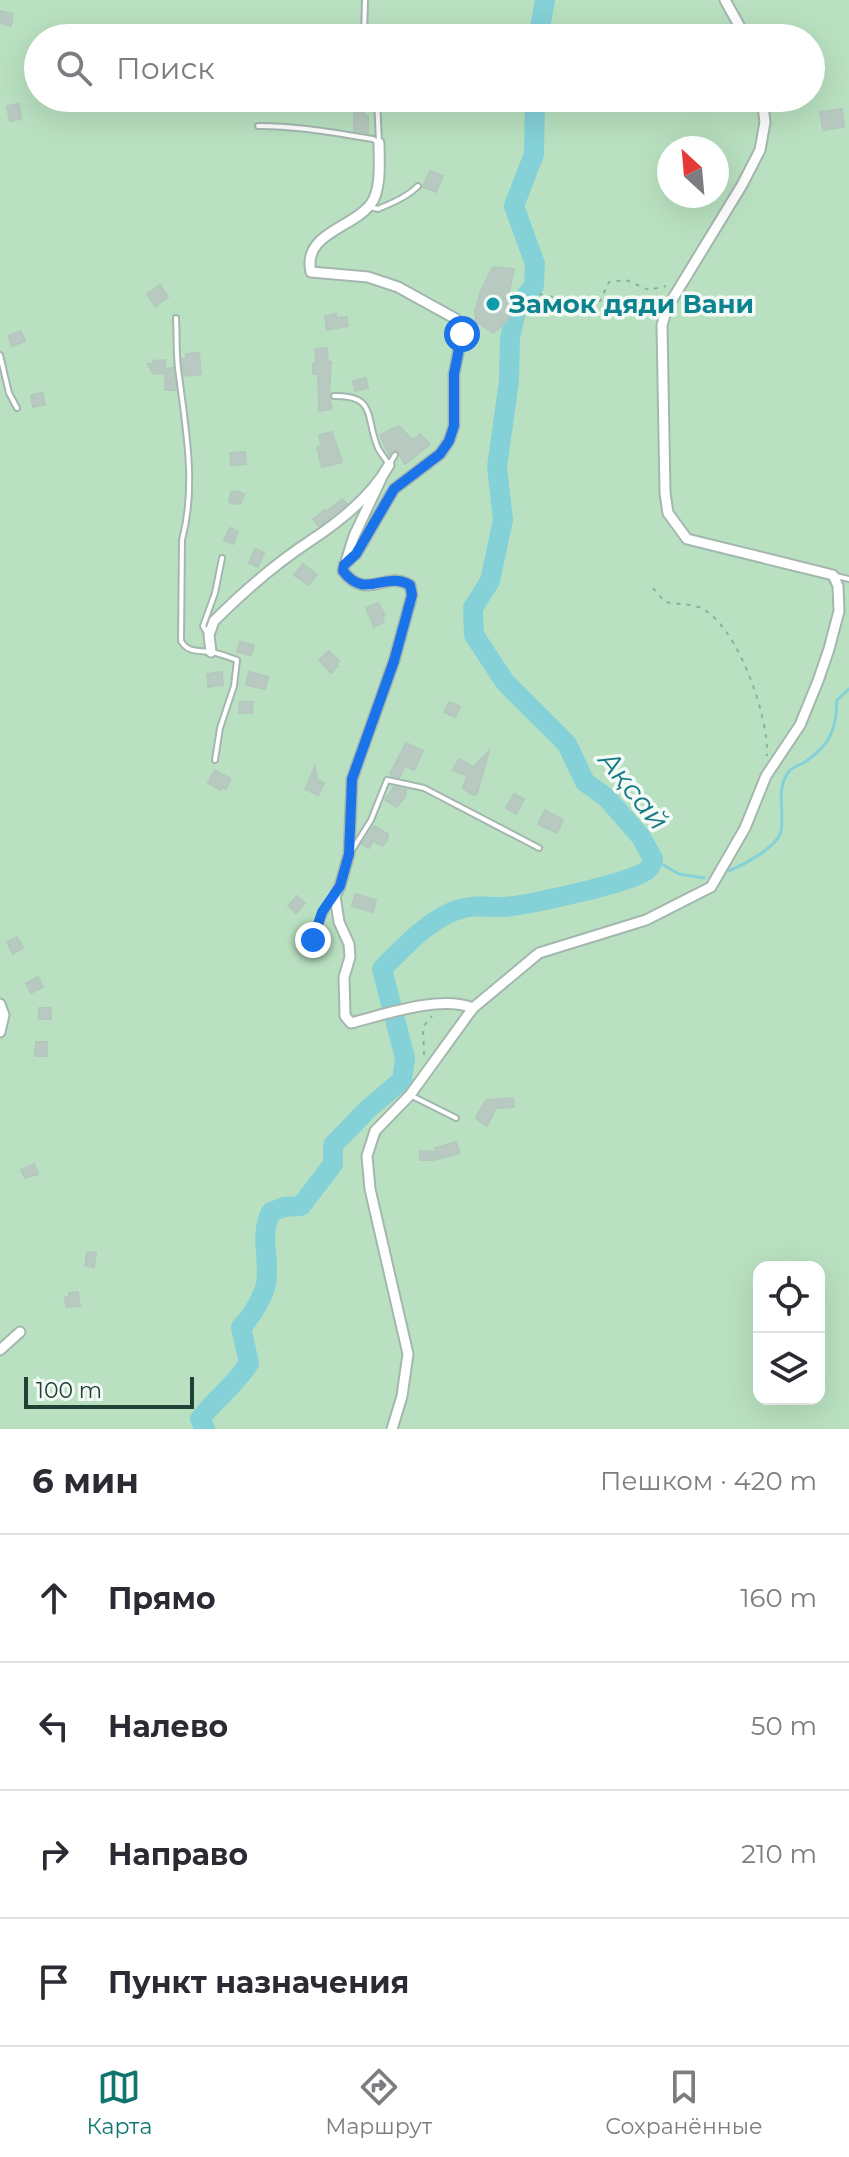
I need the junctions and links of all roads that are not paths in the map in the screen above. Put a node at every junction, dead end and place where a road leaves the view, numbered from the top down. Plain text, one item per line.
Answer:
1 (365, 0) edge
2 (725, 0) edge
3 (364, 24) edge
4 (738, 24) edge
5 (378, 112) edge
6 (764, 112) edge
7 (258, 126) dead end
8 (379, 143) junction
9 (418, 186) dead end
10 (370, 207) junction
11 (176, 318) dead end
12 (0, 355) edge
13 (334, 396) dead end
14 (17, 408) dead end
15 (395, 455) dead end
16 (389, 465) junction
17 (381, 479) junction
18 (222, 558) dead end
19 (344, 565) junction
20 (833, 575) junction
21 (849, 579) edge
22 (209, 635) junction
23 (211, 652) junction
24 (215, 760) dead end
25 (539, 848) dead end
26 (349, 854) junction
27 (335, 896) junction
28 (309, 948) dead end
29 (0, 1005) edge
30 (473, 1008) junction
31 (0, 1032) edge
32 (410, 1095) junction
33 (456, 1118) dead end
34 (20, 1332) dead end
35 (0, 1350) edge
36 (392, 1429) edge

1 - 3 lane
2 - 4 street
5 - 8 lane
6 - 20 street
7 - 8 lane
8 - 10 street
9 - 10 lane
10 - 19 street
11 - 23 lane
12 - 14 lane
13 - 16 lane
15 - 16 lane
16 - 17 street
17 - 19 street
17 - 22 street
18 - 22 lane
19 - 26 street
20 - 21 lane
20 - 30 street
22 - 23 street
23 - 24 lane
25 - 26 lane
26 - 27 street
27 - 28 lane
27 - 30 street
29 - 31 street
30 - 32 street
32 - 33 lane
32 - 36 street
34 - 35 street

